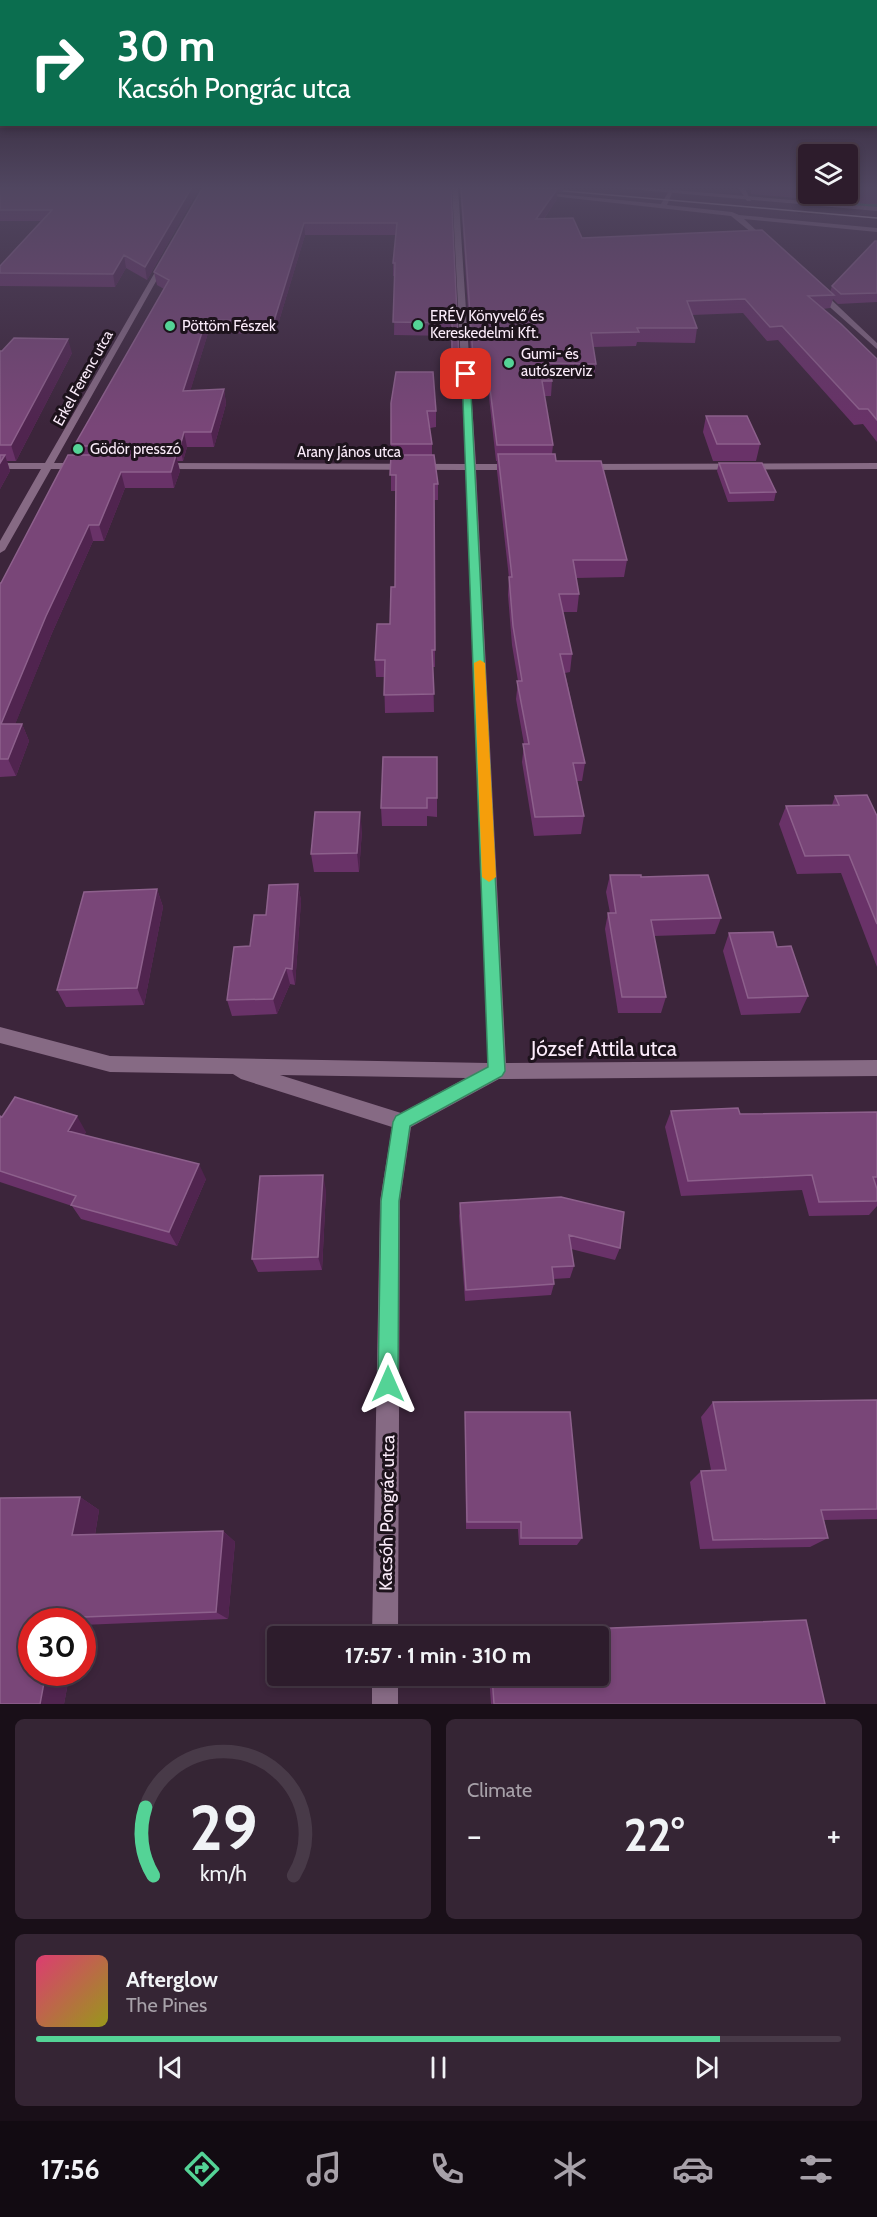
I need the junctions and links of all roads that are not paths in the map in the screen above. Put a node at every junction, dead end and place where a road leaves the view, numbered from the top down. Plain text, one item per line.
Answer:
1 (161, 267) edge
2 (460, 267) edge
3 (808, 282) edge
4 (877, 347) edge
5 (0, 466) edge
6 (49, 466) junction
7 (96, 466) edge
8 (143, 466) edge
9 (877, 466) edge
10 (471, 467) junction
11 (531, 467) edge
12 (567, 467) edge
13 (0, 550) edge
14 (0, 1035) edge
15 (224, 1066) junction
16 (877, 1068) edge
17 (497, 1071) junction
18 (402, 1122) junction
19 (386, 1626) edge
20 (385, 1686) edge
21 (385, 1704) edge

1 - 6 street, Erkel Ferenc utca
2 - 10 street
3 - 4 street
5 - 6 street
6 - 7 street
6 - 13 street, Erkel Ferenc utca
8 - 10 street, Arany János utca
9 - 12 street
10 - 11 street, Arany János utca
10 - 17 street
14 - 15 street, József Attila utca
15 - 17 street, József Attila utca
15 - 18 street, József Attila utca
16 - 17 street, József Attila utca
17 - 18 street
18 - 19 street, Kacsóh Pongrác utca
20 - 21 street

